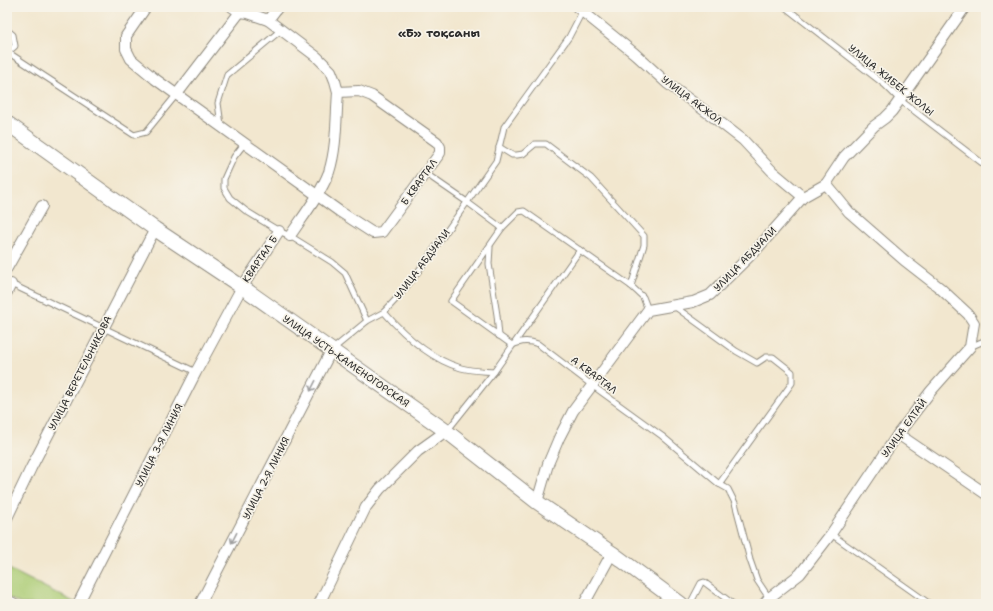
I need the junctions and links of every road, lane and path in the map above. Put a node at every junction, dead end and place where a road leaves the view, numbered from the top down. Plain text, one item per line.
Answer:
1 (146, 7) edge
2 (278, 7) edge
3 (786, 7) edge
4 (965, 7) edge
5 (581, 8) edge
6 (236, 10) edge
7 (268, 20) junction
8 (7, 30) edge
9 (281, 30) junction
10 (8, 53) edge
11 (338, 92) junction
12 (176, 94) junction
13 (900, 100) junction
14 (7, 123) edge
15 (221, 126) junction
16 (244, 144) junction
17 (499, 147) junction
18 (986, 166) edge
19 (425, 173) junction
20 (826, 184) junction
21 (318, 195) junction
22 (803, 197) junction
23 (467, 202) junction
24 (42, 206) dead end
25 (502, 228) junction
26 (155, 229) junction
27 (279, 231) junction
28 (290, 236) junction
29 (490, 246) junction
30 (580, 250) junction
31 (7, 268) edge
32 (8, 286) edge
33 (631, 286) junction
34 (242, 287) junction
35 (674, 305) junction
36 (648, 310) junction
37 (384, 312) junction
38 (367, 321) junction
39 (103, 328) junction
40 (499, 336) junction
41 (986, 340) edge
42 (512, 345) junction
43 (970, 347) junction
44 (331, 351) junction
45 (196, 372) junction
46 (494, 372) junction
47 (592, 386) junction
48 (446, 431) junction
49 (898, 434) junction
50 (719, 484) junction
51 (986, 494) edge
52 (537, 502) junction
53 (7, 518) edge
54 (832, 534) junction
55 (612, 554) junction
56 (7, 600) edge
57 (766, 601) edge
58 (15, 604) edge
59 (78, 604) edge
60 (200, 604) edge
61 (319, 604) edge
62 (584, 604) edge
63 (681, 604) edge
64 (690, 604) edge
65 (733, 604) edge
66 (930, 604) edge

1 - 12 street, Б КВАРТАЛ
2 - 7 street
3 - 13 lane, УЛИЦА ЖИБЕК ЖОЛЫ
4 - 13 street, УЛИЦА АБДУАЛИ
5 - 17 lane, УЛИЦА АБДУАЛИ
5 - 22 street, УЛИЦА АКЖОЛ
6 - 7 street
6 - 12 street
7 - 9 street
8 - 10 lane
9 - 11 street
9 - 15 lane
10 - 12 lane
11 - 19 street, Б КВАРТАЛ
11 - 21 street
12 - 15 street, Б КВАРТАЛ
13 - 18 lane, УЛИЦА ЖИБЕК ЖОЛЫ
13 - 20 street, УЛИЦА АБДУАЛИ
14 - 26 street, УЛИЦА УСТЬ-КАМЕНОГОРСКАЯ
15 - 16 street, Б КВАРТАЛ
16 - 21 street, Б КВАРТАЛ
16 - 27 lane
17 - 23 lane, УЛИЦА АБДУАЛИ
17 - 33 lane
19 - 21 street, Б КВАРТАЛ
19 - 23 lane
20 - 22 street, УЛИЦА АБДУАЛИ
20 - 43 street
21 - 28 street
22 - 35 street, УЛИЦА АБДУАЛИ
23 - 25 lane
23 - 37 lane, УЛИЦА АБДУАЛИ
24 - 31 street
25 - 29 lane
25 - 30 lane
26 - 34 street, УЛИЦА УСТЬ-КАМЕНОГОРСКАЯ
26 - 39 street, УЛИЦА ВЕРЕТЕЛЬНИКОВА
27 - 28 lane
27 - 34 street, КВАРТАЛ Б
28 - 38 lane
29 - 40 lane
29 - 40 lane
30 - 33 lane
30 - 42 lane
32 - 39 lane
33 - 36 lane
34 - 44 street, УЛИЦА УСТЬ-КАМЕНОГОРСКАЯ
34 - 45 street, УЛИЦА 3-Я ЛИНИЯ
35 - 36 street, УЛИЦА АБДУАЛИ
35 - 50 lane
36 - 47 street
37 - 38 lane, УЛИЦА АБДУАЛИ
37 - 46 lane
38 - 44 lane
39 - 45 lane
39 - 53 street, УЛИЦА ВЕРЕТЕЛЬНИКОВА
40 - 42 lane
41 - 43 lane
42 - 46 lane
42 - 47 lane, А КВАРТАЛ
43 - 49 street, УЛИЦА ЕЛТАЙ
44 - 48 street, УЛИЦА УСТЬ-КАМЕНОГОРСКАЯ
44 -> 60 street, УЛИЦА 2-Я ЛИНИЯ
45 - 59 street, УЛИЦА 3-Я ЛИНИЯ
46 - 48 lane
47 - 50 lane, А КВАРТАЛ
47 - 52 street
48 - 52 street, УЛИЦА УСТЬ-КАМЕНОГОРСКАЯ
48 - 61 street
49 - 51 street
49 - 54 street, УЛИЦА ЕЛТАЙ
50 - 57 lane, А КВАРТАЛ
52 - 55 street, УЛИЦА УСТЬ-КАМЕНОГОРСКАЯ
54 - 57 street, УЛИЦА ЕЛТАЙ
54 - 66 lane
55 - 62 street
55 - 63 street, УЛИЦА УСТЬ-КАМЕНОГОРСКАЯ
56 - 58 street
64 - 65 lane

